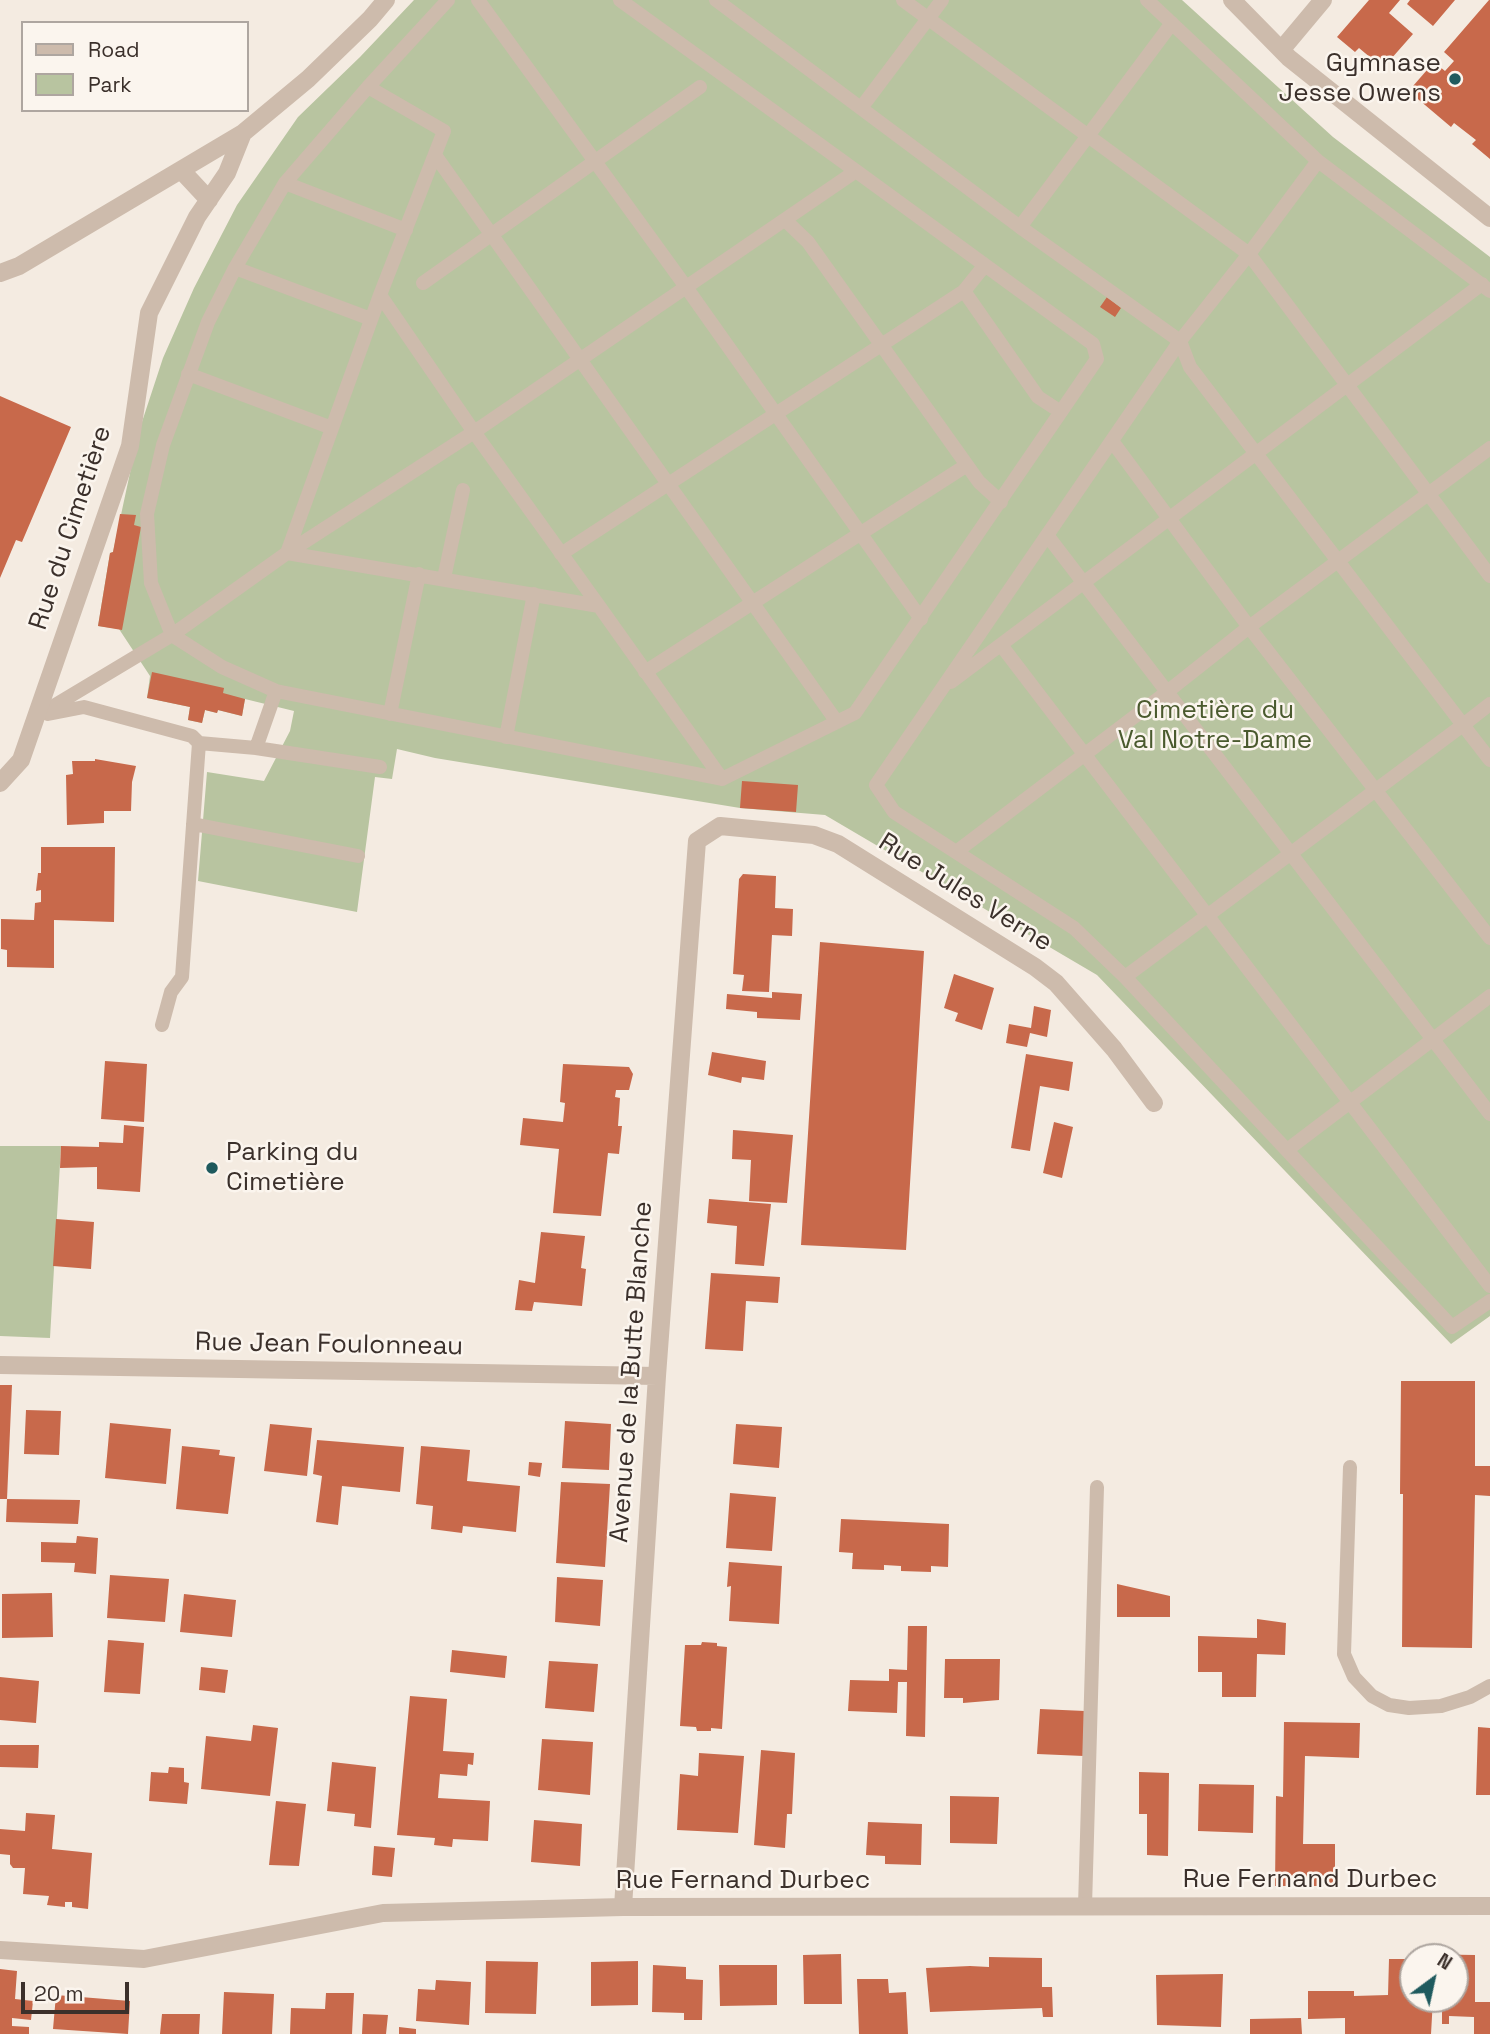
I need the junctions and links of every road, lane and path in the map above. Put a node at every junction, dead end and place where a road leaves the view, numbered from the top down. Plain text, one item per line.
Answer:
1 (386, 0) edge
2 (448, 0) edge
3 (478, 0) edge
4 (620, 0) edge
5 (716, 0) edge
6 (903, 0) edge
7 (942, 0) edge
8 (1147, 0) edge
9 (1232, 0) edge
10 (1323, 0) edge
11 (928, 18) junction
12 (1172, 23) junction
13 (1282, 49) junction
14 (368, 87) junction
15 (700, 87) dead end
16 (861, 108) junction
17 (243, 133) junction
18 (1088, 136) junction
19 (435, 155) junction
20 (595, 161) junction
21 (1318, 161) junction
22 (181, 170) junction
23 (856, 171) junction
24 (285, 183) junction
25 (209, 200) junction
26 (1490, 218) edge
27 (785, 220) junction
28 (1020, 228) junction
29 (406, 229) junction
30 (491, 234) junction
31 (1250, 254) junction
32 (985, 265) junction
33 (235, 268) junction
34 (0, 273) edge
35 (423, 283) dead end
36 (686, 287) junction
37 (1486, 287) edge
38 (964, 291) junction
39 (380, 295) junction
40 (372, 319) junction
41 (1180, 341) junction
42 (882, 345) junction
43 (580, 359) junction
44 (188, 374) junction
45 (1347, 385) junction
46 (1061, 412) junction
47 (776, 414) junction
48 (332, 428) junction
49 (474, 432) junction
50 (1112, 441) junction
51 (1490, 448) edge
52 (1256, 453) junction
53 (967, 465) junction
54 (668, 484) junction
55 (463, 490) dead end
56 (1429, 494) junction
57 (1001, 502) junction
58 (1169, 519) junction
59 (861, 533) junction
60 (1047, 535) junction
61 (287, 553) junction
62 (561, 554) junction
63 (1339, 562) junction
64 (419, 574) junction
65 (1490, 576) edge
66 (444, 578) junction
67 (1084, 583) junction
68 (534, 594) junction
69 (753, 603) junction
70 (599, 606) junction
71 (921, 619) junction
72 (1249, 627) junction
73 (173, 635) junction
74 (1001, 645) junction
75 (645, 673) junction
76 (941, 690) junction
77 (275, 691) junction
78 (1167, 692) junction
79 (1490, 704) edge
80 (390, 714) junction
81 (37, 716) junction
82 (837, 722) junction
83 (1463, 725) junction
84 (506, 737) junction
85 (198, 743) junction
86 (256, 748) junction
87 (1085, 755) junction
88 (1490, 760) edge
89 (380, 767) dead end
90 (722, 779) junction
91 (0, 783) edge
92 (1377, 789) junction
93 (193, 824) junction
94 (697, 841) joint
95 (956, 852) junction
96 (1291, 853) junction
97 (358, 856) dead end
98 (1207, 915) junction
99 (1490, 938) edge
100 (1125, 977) junction
101 (1490, 996) edge
102 (162, 1025) dead end
103 (1433, 1039) junction
104 (1350, 1102) junction
105 (1154, 1103) dead end
106 (1490, 1114) edge
107 (1287, 1150) junction
108 (1490, 1286) edge
109 (1490, 1301) edge
110 (0, 1365) edge
111 (657, 1376) junction
112 (1350, 1467) dead end
113 (1097, 1487) dead end
114 (1490, 1686) edge
115 (1085, 1906) junction
116 (1490, 1906) edge
117 (623, 1907) junction
118 (0, 1950) edge

1 - 17 street
2 - 14 lane
3 - 20 lane
4 - 23 lane
5 - 16 lane
6 - 11 lane
7 - 11 lane
8 - 12 lane
9 - 13 street
10 - 13 street
11 - 16 lane
11 - 18 lane
12 - 18 lane
12 - 21 lane
13 - 26 street
14 - 19 lane
14 - 24 lane
15 - 20 lane
16 - 28 lane
17 - 22 street
17 - 25 street, Rue du Cimetière
18 - 28 lane
18 - 31 lane
19 - 29 lane
19 - 30 lane
20 - 30 lane
20 - 36 lane
21 - 31 lane
21 - 37 lane
22 - 25 street
22 - 34 street
23 - 27 lane
23 - 32 lane
24 - 29 lane
24 - 33 lane
25 - 81 street, Rue du Cimetière
27 - 36 lane
27 - 42 lane
28 - 41 lane
29 - 39 lane
30 - 35 lane
30 - 43 lane
31 - 41 lane
31 - 45 lane
32 - 38 lane
32 - 46 lane
33 - 40 lane
33 - 44 lane
36 - 43 lane
36 - 47 lane
37 - 45 lane
38 - 42 lane
38 - 46 lane
39 - 40 lane
39 - 49 lane
40 - 48 lane
41 - 50 lane
41 - 52 lane
42 - 47 lane
42 - 53 lane
43 - 49 lane
43 - 54 lane
44 - 48 lane
44 - 73 lane
45 - 52 lane
45 - 56 lane
46 - 57 lane
47 - 54 lane
47 - 59 lane
48 - 61 lane
49 - 61 lane
49 - 62 lane
50 - 58 lane
50 - 60 lane
51 - 56 lane
52 - 58 lane
52 - 63 lane
53 - 57 lane
53 - 59 lane
54 - 62 lane
54 - 69 lane
55 - 66 lane
56 - 63 lane
56 - 65 lane
57 - 71 lane
58 - 67 lane
58 - 72 lane
59 - 69 lane
59 - 71 lane
60 - 67 lane
60 - 76 lane
61 - 64 lane
61 - 73 lane
62 - 70 lane
63 - 72 lane
63 - 83 lane
64 - 66 lane
64 - 80 lane
66 - 68 lane
67 - 74 lane
67 - 78 lane
68 - 70 lane
68 - 84 lane
69 - 75 lane
69 - 82 lane
70 - 75 lane
71 - 82 lane
72 - 78 lane
72 - 92 lane
73 - 77 lane
73 - 81 lane
74 - 76 lane
74 - 87 lane
75 - 90 lane
76 - 95 lane
77 - 80 lane
77 - 86 lane
78 - 87 lane
78 - 96 lane
79 - 83 lane
80 - 84 lane
81 - 85 lane
81 - 91 street, Rue du Cimetière
82 - 90 lane
83 - 88 lane
83 - 92 lane
84 - 90 lane
85 - 86 lane
85 - 93 lane
86 - 89 lane
87 - 95 lane
87 - 98 lane
92 - 96 lane
92 - 99 lane
93 - 97 lane
93 - 102 lane
94 - 105 street, Rue Jules Verne
94 - 111 street, Avenue de la Butte Blanche
95 - 100 lane
96 - 98 lane
96 - 103 lane
98 - 100 lane
98 - 104 lane
100 - 107 lane
101 - 103 lane
103 - 104 lane
103 - 106 lane
104 - 107 lane
104 - 108 lane
107 - 109 lane
110 - 111 street, Rue Jean Foulonneau
111 - 117 street, Avenue de la Butte Blanche
112 - 114 lane
113 - 115 lane
115 - 116 street, Rue Fernand Durbec
115 - 117 street, Rue Fernand Durbec
117 - 118 street, Rue Fernand Durbec

